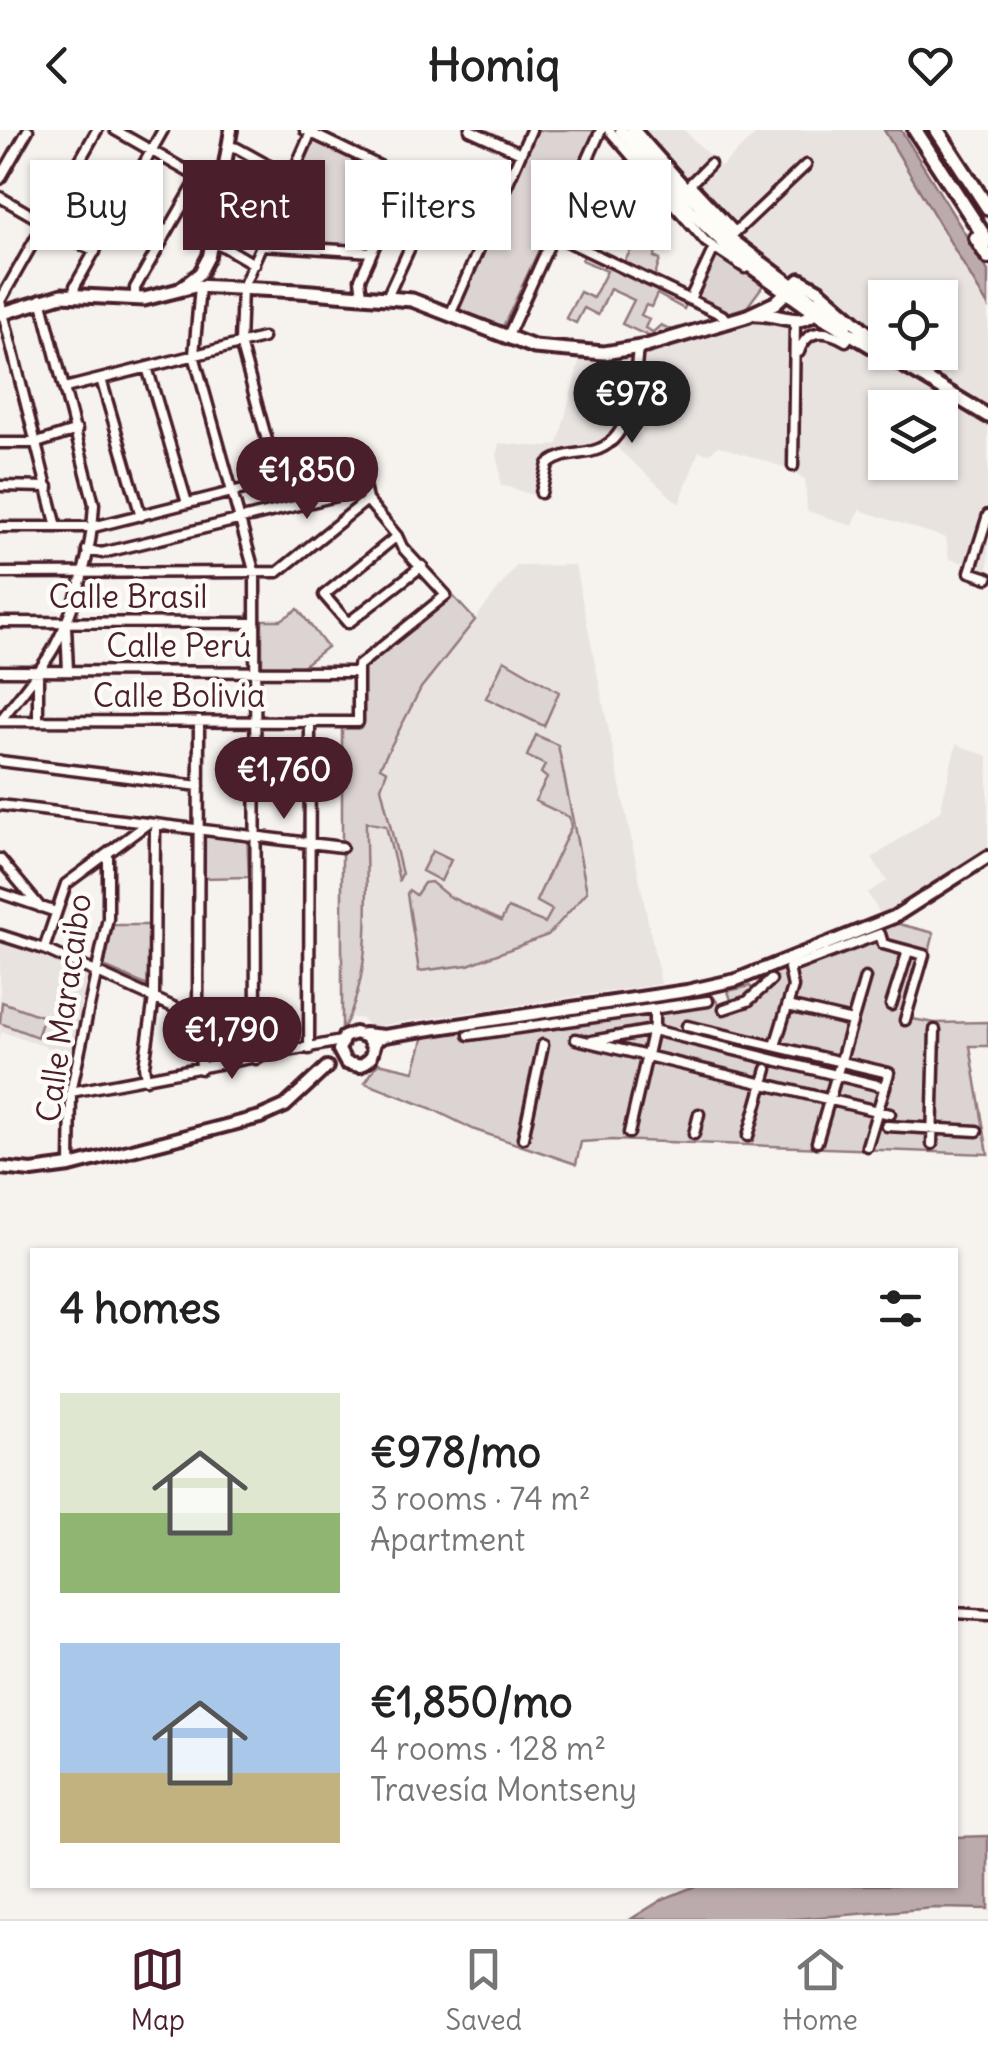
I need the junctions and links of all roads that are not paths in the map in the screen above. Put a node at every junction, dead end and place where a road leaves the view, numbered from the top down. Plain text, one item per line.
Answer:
1 (28, 130) edge
2 (97, 130) edge
3 (115, 130) edge
4 (163, 130) edge
5 (231, 130) edge
6 (470, 130) edge
7 (531, 130) edge
8 (601, 130) edge
9 (608, 130) edge
10 (621, 130) edge
11 (633, 130) edge
12 (915, 130) edge
13 (940, 130) edge
14 (309, 131) edge
15 (924, 144) junction
16 (228, 146) junction
17 (151, 150) junction
18 (521, 153) junction
19 (80, 160) edge
20 (145, 160) edge
21 (225, 160) edge
22 (259, 160) edge
23 (298, 160) edge
24 (368, 160) edge
25 (587, 160) edge
26 (710, 164) dead end
27 (806, 165) dead end
28 (183, 168) edge
29 (511, 175) edge
30 (0, 179) edge
31 (687, 187) junction
32 (988, 196) edge
33 (0, 198) edge
34 (183, 204) edge
35 (988, 208) edge
36 (30, 215) edge
37 (163, 228) edge
38 (167, 230) junction
39 (732, 235) junction
40 (988, 242) edge
41 (714, 248) junction
42 (30, 249) edge
43 (325, 249) edge
44 (91, 250) edge
45 (210, 250) edge
46 (229, 250) edge
47 (260, 250) edge
48 (409, 250) edge
49 (478, 250) edge
50 (545, 250) edge
51 (586, 250) edge
52 (94, 252) joint
53 (372, 252) joint
54 (988, 257) edge
55 (254, 264) junction
56 (204, 266) junction
57 (765, 277) junction
58 (197, 282) junction
59 (228, 288) junction
60 (793, 288) junction
61 (242, 289) junction
62 (74, 295) junction
63 (362, 296) junction
64 (392, 298) junction
65 (41, 299) junction
66 (135, 299) junction
67 (690, 299) junction
68 (818, 309) junction
69 (2, 314) edge
70 (450, 315) junction
71 (747, 316) junction
72 (792, 320) junction
73 (728, 322) junction
74 (851, 334) junction
75 (868, 336) edge
76 (868, 337) edge
77 (264, 338) dead end
78 (506, 338) junction
79 (240, 343) junction
80 (638, 348) junction
81 (194, 355) junction
82 (796, 361) junction
83 (146, 367) junction
84 (925, 370) edge
85 (102, 378) junction
86 (65, 388) junction
87 (988, 407) edge
88 (988, 416) edge
89 (77, 430) junction
90 (36, 443) junction
91 (0, 444) edge
92 (793, 466) dead end
93 (278, 480) junction
94 (0, 486) edge
95 (48, 487) junction
96 (365, 488) junction
97 (232, 492) junction
98 (542, 493) dead end
99 (368, 500) junction
100 (188, 503) junction
101 (988, 514) edge
102 (141, 516) junction
103 (240, 520) junction
104 (0, 527) edge
105 (58, 527) junction
106 (93, 527) junction
107 (397, 536) junction
108 (87, 550) junction
109 (422, 566) junction
110 (0, 573) edge
111 (81, 573) junction
112 (256, 574) junction
113 (988, 578) edge
114 (0, 622) edge
115 (66, 622) junction
116 (255, 623) junction
117 (0, 671) edge
118 (38, 671) junction
119 (68, 671) junction
120 (255, 671) junction
121 (358, 672) junction
122 (38, 721) junction
123 (199, 721) junction
124 (255, 721) junction
125 (0, 722) edge
126 (310, 722) junction
127 (0, 761) edge
128 (198, 786) junction
129 (0, 805) edge
130 (151, 824) junction
131 (198, 830) junction
132 (254, 837) junction
133 (309, 844) junction
134 (342, 847) dead end
135 (108, 856) junction
136 (988, 857) edge
137 (0, 859) edge
138 (0, 894) edge
139 (40, 907) junction
140 (56, 912) junction
141 (0, 935) edge
142 (44, 949) junction
143 (908, 951) junction
144 (96, 972) junction
145 (865, 978) dead end
146 (771, 980) dead end
147 (154, 998) junction
148 (708, 1001) dead end
149 (891, 1005) dead end
150 (788, 1006) junction
151 (654, 1009) junction
152 (724, 1009) dead end
153 (198, 1018) junction
154 (904, 1020) dead end
155 (852, 1021) junction
156 (686, 1026) dead end
157 (653, 1030) junction
158 (936, 1030) dead end
159 (364, 1034) junction
160 (470, 1035) dead end
161 (384, 1036) junction
162 (576, 1039) dead end
163 (588, 1042) junction
164 (543, 1045) dead end
165 (775, 1046) junction
166 (309, 1049) junction
167 (373, 1049) junction
168 (341, 1052) junction
169 (648, 1055) junction
170 (256, 1059) junction
171 (840, 1061) junction
172 (201, 1069) junction
173 (767, 1069) dead end
174 (837, 1074) junction
175 (146, 1079) junction
176 (763, 1083) junction
177 (885, 1086) junction
178 (72, 1092) junction
179 (830, 1099) junction
180 (878, 1110) junction
181 (699, 1114) dead end
182 (890, 1114) dead end
183 (887, 1126) dead end
184 (932, 1128) junction
185 (750, 1131) dead end
186 (977, 1131) dead end
187 (629, 1133) dead end
188 (694, 1134) dead end
189 (523, 1138) dead end
190 (818, 1142) dead end
191 (932, 1144) dead end
192 (867, 1146) dead end
193 (70, 1166) junction
194 (0, 1168) edge
195 (958, 1613) edge
196 (988, 1615) edge

1 - 30 street
2 - 19 street
3 - 17 street
4 - 17 street
5 - 16 main road
6 - 18 street
7 - 18 street
8 - 25 street
9 - 41 street
10 - 57 main road
11 - 31 main road
12 - 15 highway
13 - 32 highway
13 - 35 highway
14 - 23 street
14 - 24 street
15 - 40 highway
15 - 54 highway
16 - 21 main road
16 - 22 street
17 - 20 street
17 - 28 street
18 - 29 street
26 - 31 street
27 - 39 street
31 - 39 main road
33 - 36 street
34 - 38 street
37 - 38 street
38 - 66 street
39 - 60 main road
41 - 57 street
41 - 67 street
42 - 69 street
43 - 53 street
44 - 52 street
45 - 56 main road
46 - 55 street
47 - 55 street
48 - 64 street
49 - 70 street
50 - 78 street
51 - 67 street
52 - 62 street
53 - 63 street
55 - 61 street
56 - 58 main road
56 - 59 main road
57 - 60 main road
58 - 59 main road
58 - 66 main road
58 - 81 street
59 - 61 main road
60 - 68 main road
60 - 68 main road
60 - 71 main road
60 - 72 main road
60 - 75 main road
61 - 63 main road
61 - 79 street
62 - 65 main road
62 - 66 main road
63 - 64 main road
64 - 70 main road
65 - 69 main road
65 - 86 street
67 - 73 street
68 - 72 main road
68 - 74 main road
68 - 76 main road
69 - 90 street
70 - 78 main road
71 - 72 main road
71 - 73 main road
72 - 82 street
73 - 80 main road
74 - 82 street
74 - 88 main road
77 - 79 street
78 - 80 main road
79 - 81 street
79 - 93 street
80 - 98 street
81 - 83 street
81 - 97 street
82 - 92 street
83 - 85 street
83 - 100 street
84 - 87 main road
85 - 86 street
85 - 102 street
86 - 89 street
89 - 90 street
89 - 106 street
90 - 91 street
90 - 95 street
93 - 96 street
93 - 97 street
94 - 95 street
95 - 105 street
96 - 99 street
96 - 103 street
97 - 100 street
97 - 103 street
99 - 107 street
99 - 112 street
100 - 102 street
101 - 113 street
102 - 106 street
103 - 108 street
103 - 112 street
104 - 105 street
105 - 106 street
106 - 108 street
107 - 109 street
107 - 109 street
108 - 111 street
109 - 121 street
110 - 111 street
111 - 112 street
111 - 115 street
112 - 116 street
114 - 115 street, Calle Brasil
115 - 116 street, Calle Brasil
115 - 118 street
115 - 119 street
116 - 120 street
117 - 118 street, Calle Perú
118 - 119 street, Calle Perú
118 - 122 street
118 - 125 street
119 - 120 street, Calle Perú
120 - 121 street, Calle Perú
120 - 124 street
121 - 126 street, Calle Bolivia
122 - 123 street, Calle Bolivia
122 - 125 street, Calle Bolivia
123 - 124 street, Calle Bolivia
123 - 128 street
124 - 126 street, Calle Bolivia
124 - 132 street
126 - 133 street
127 - 128 street
128 - 131 street
129 - 130 street
130 - 131 street
130 - 135 street
130 - 147 street
131 - 132 street
131 - 153 street
132 - 133 street
132 - 170 street
133 - 134 street
133 - 166 street
135 - 140 street
135 - 144 street, Calle Maracaibo
136 - 161 main road
137 - 139 street
138 - 139 street
139 - 140 street
140 - 142 street
141 - 142 street
142 - 144 street
143 - 149 street
143 - 150 street
143 - 154 street
144 - 147 street
144 - 178 street, Calle Maracaibo
145 - 155 street
146 - 152 street
147 - 153 street
147 - 175 street
148 - 151 street
150 - 155 street
150 - 165 street
151 - 157 street
151 - 160 street
153 - 172 street
155 - 171 street
156 - 165 street
157 - 163 street
157 - 169 street
157 - 174 street
158 - 184 street
159 - 161 main road
159 - 167 main road
159 - 168 main road
161 - 167 main road
162 - 163 street
163 - 169 street
164 - 189 street
165 - 171 street
166 - 168 street
166 - 170 street
167 - 168 main road
168 - 193 main road
169 - 176 street
169 - 187 street
170 - 172 street
171 - 174 street
171 - 177 street
172 - 175 street
173 - 176 street
174 - 177 street
174 - 179 street
175 - 178 street
176 - 179 street
176 - 185 street
177 - 180 street
178 - 193 street, Calle Maracaibo
179 - 180 street
179 - 190 street
180 - 182 street
180 - 192 street
181 - 188 street
183 - 184 street
184 - 186 street
184 - 191 street
193 - 194 main road
195 - 196 street

